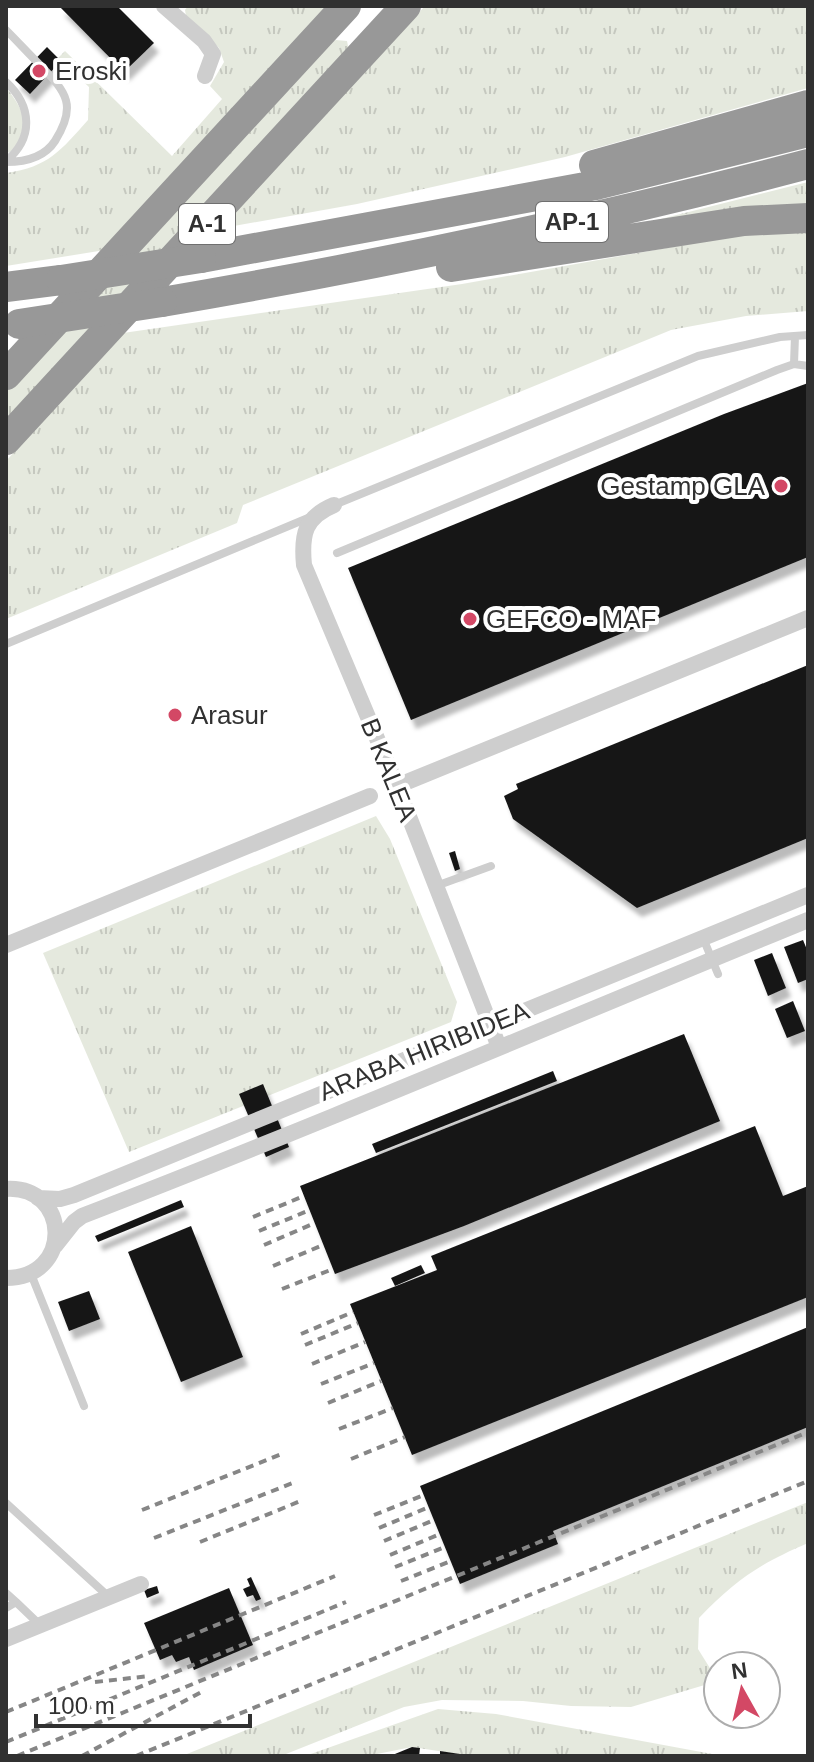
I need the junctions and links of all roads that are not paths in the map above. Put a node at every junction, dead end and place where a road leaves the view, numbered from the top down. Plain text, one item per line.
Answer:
1 (346, 6) edge
2 (406, 6) edge
3 (171, 8) edge
4 (6, 30) edge
5 (205, 76) dead end
6 (6, 82) edge
7 (808, 105) edge
8 (808, 132) edge
9 (6, 161) edge
10 (808, 164) edge
11 (478, 206) junction
12 (808, 218) edge
13 (334, 273) junction
14 (6, 287) edge
15 (13, 325) edge
16 (808, 335) edge
17 (795, 336) junction
18 (794, 364) junction
19 (808, 366) edge
20 (6, 375) edge
21 (6, 440) edge
22 (334, 505) joint
23 (313, 516) junction
24 (337, 553) dead end
25 (808, 618) edge
26 (6, 644) edge
27 (397, 786) junction
28 (370, 796) dead end
29 (491, 866) dead end
30 (436, 886) junction
31 (808, 895) edge
32 (808, 920) edge
33 (703, 938) junction
34 (6, 945) edge
35 (715, 966) junction
36 (491, 1025) junction
37 (499, 1047) junction
38 (6, 1189) edge
39 (38, 1198) junction
40 (55, 1246) junction
41 (31, 1274) junction
42 (6, 1278) edge
43 (84, 1406) dead end
44 (6, 1503) edge
45 (141, 1584) dead end
46 (6, 1593) edge
47 (109, 1598) junction
48 (16, 1602) junction
49 (6, 1608) edge
50 (41, 1626) junction
51 (6, 1639) edge

1 - 20 highway, A-1
2 - 21 highway, A-1
3 - 5 street
4 - 9 lane
6 - 9 lane
7 - 11 highway
8 - 11 highway, AP-1
10 - 13 highway, AP-1
11 - 14 highway, AP-1, bridge
12 - 13 highway
13 - 15 highway, AP-1, bridge
16 - 17 lane
17 - 18 lane
17 - 22 lane
18 - 19 lane
18 - 24 lane
22 - 23 street
23 - 26 lane
23 - 27 street, B KALEA
25 - 27 street
27 - 30 street, B KALEA
28 - 34 street
29 - 30 lane
30 - 36 street, B KALEA
31 - 33 street, ARABA HIRIBIDEA
32 - 35 street, ARABA HIRIBIDEA
33 - 35 lane
33 - 36 street, ARABA HIRIBIDEA
35 - 37 street, ARABA HIRIBIDEA
36 - 37 street, B KALEA
36 - 39 street, ARABA HIRIBIDEA
37 - 40 street, ARABA HIRIBIDEA
38 - 39 street
39 - 40 street
40 - 41 street, ARABA HIRIBIDEA
41 - 42 street
41 - 43 lane
44 - 47 lane
45 - 47 street
46 - 48 lane
47 - 50 street
48 - 49 lane
48 - 50 lane
50 - 51 street

